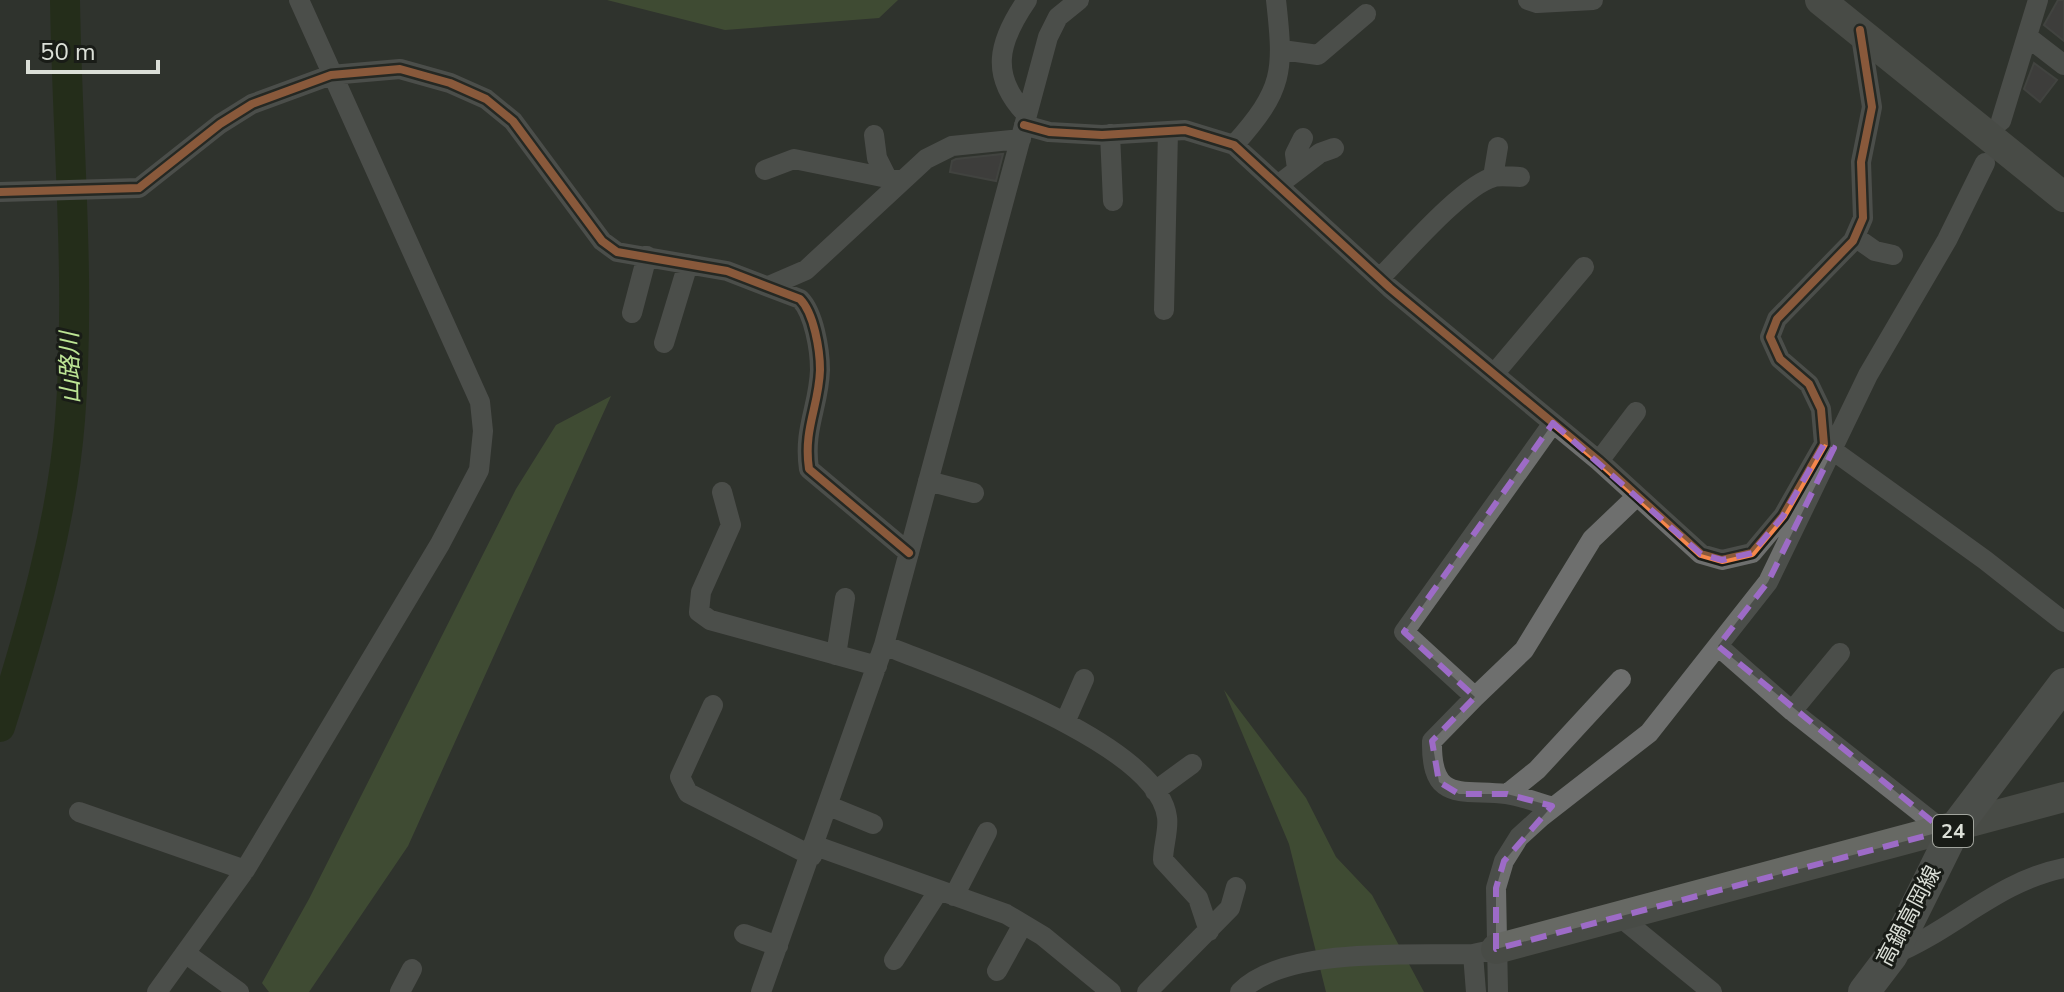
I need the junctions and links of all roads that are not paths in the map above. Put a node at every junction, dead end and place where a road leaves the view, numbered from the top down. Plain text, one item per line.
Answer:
1 (299, 0) edge
2 (1027, 0) edge
3 (1079, 0) edge
4 (1276, 0) edge
5 (1528, 0) edge
6 (1593, 0) edge
7 (2038, 0) edge
8 (1826, 2) edge
9 (1366, 14) dead end
10 (1860, 30) junction
11 (2029, 38) junction
12 (1282, 50) junction
13 (2064, 65) edge
14 (331, 75) junction
15 (2001, 121) dead end
16 (1024, 126) junction
17 (1168, 131) junction
18 (1110, 134) junction
19 (874, 135) dead end
20 (1303, 138) dead end
21 (1234, 145) junction
22 (1498, 147) dead end
23 (1334, 148) dead end
24 (1985, 163) dead end
25 (1297, 168) junction
26 (765, 170) dead end
27 (1493, 177) junction
28 (1520, 177) dead end
29 (895, 180) junction
30 (1278, 185) junction
31 (0, 192) edge
32 (2064, 197) edge
33 (1113, 201) dead end
34 (1855, 237) junction
35 (1893, 255) dead end
36 (647, 256) junction
37 (688, 264) junction
38 (1584, 267) dead end
39 (1380, 278) junction
40 (769, 286) junction
41 (1164, 310) dead end
42 (632, 313) dead end
43 (664, 343) dead end
44 (1494, 374) junction
45 (1636, 412) dead end
46 (1553, 423) junction
47 (1829, 446) junction
48 (1599, 461) junction
49 (928, 481) junction
50 (722, 492) dead end
51 (974, 493) dead end
52 (1637, 496) junction
53 (909, 553) junction
54 (845, 598) dead end
55 (2064, 622) edge
56 (884, 645) junction
57 (1718, 646) junction
58 (1840, 653) dead end
59 (836, 655) junction
60 (877, 666) junction
61 (1084, 679) dead end
62 (1621, 679) dead end
63 (2064, 684) edge
64 (1475, 697) junction
65 (713, 705) dead end
66 (1792, 711) junction
67 (1066, 720) junction
68 (1192, 764) dead end
69 (1155, 791) junction
70 (1507, 794) junction
71 (2064, 797) edge
72 (829, 806) junction
73 (1554, 807) junction
74 (79, 812) dead end
75 (873, 824) dead end
76 (1949, 830) junction
77 (987, 832) dead end
78 (814, 851) junction
79 (2064, 868) edge
80 (245, 870) junction
81 (1236, 887) dead end
82 (947, 893) junction
83 (1619, 916) junction
84 (1023, 924) junction
85 (1209, 931) junction
86 (744, 934) dead end
87 (778, 946) junction
88 (1485, 951) junction
89 (185, 953) junction
90 (1892, 955) junction
91 (894, 960) dead end
92 (412, 969) dead end
93 (997, 971) dead end
94 (766, 990) edge
95 (157, 992) edge
96 (239, 992) edge
97 (400, 992) edge
98 (1111, 992) edge
99 (1147, 992) edge
100 (1240, 992) edge
101 (1476, 992) edge
102 (1498, 992) edge
103 (1712, 992) edge
104 (1864, 992) edge

1 - 14 street
2 - 16 street
3 - 16 street
4 - 12 street
5 - 6 street
7 - 11 street
8 - 10 street
9 - 12 street
10 - 32 street
10 - 34 street
11 - 13 street
11 - 15 street
12 - 21 street
14 - 31 street
14 - 36 street
14 - 80 street
16 - 18 street
16 - 29 street
16 - 49 street
17 - 18 street
17 - 21 street
17 - 41 street
18 - 33 street
19 - 29 street
20 - 25 street
21 - 30 street
22 - 27 street
23 - 25 street
24 - 47 street
25 - 30 street
26 - 29 street
27 - 28 street
27 - 39 street
29 - 40 street
30 - 39 street
34 - 35 street
34 - 47 street
36 - 37 street
36 - 42 street
37 - 40 street
37 - 43 street
38 - 44 street
39 - 44 street
40 - 53 street
44 - 46 street
45 - 48 street
46 - 48 street
46 - 64 street
47 - 52 street
47 - 55 street
47 - 57 street
48 - 52 street
49 - 51 street
49 - 53 street
50 - 59 street
52 - 64 street
53 - 56 street
54 - 59 street
56 - 60 street
56 - 67 street
57 - 66 street
57 - 73 street
58 - 66 street
59 - 60 street
60 - 72 street
61 - 67 street
62 - 70 street
63 - 76 main road, 高鍋高岡線 / 24
64 - 70 street
65 - 78 street
66 - 76 street
67 - 69 street
68 - 69 street
69 - 85 street
70 - 73 street
71 - 76 street
72 - 75 street
72 - 78 street
73 - 88 street
74 - 80 street
76 - 83 street
76 - 90 main road, 高鍋高岡線 / 24
77 - 82 street
78 - 82 street
78 - 87 street
79 - 90 street
80 - 89 street
81 - 85 street
82 - 84 street
82 - 91 street
83 - 88 street
83 - 103 street
84 - 93 street
84 - 98 street
85 - 99 street
86 - 87 street
87 - 94 street
88 - 100 street
88 - 101 street
88 - 102 street
89 - 95 street
89 - 96 street
90 - 104 main road, 高鍋高岡線 / 24
92 - 97 street

